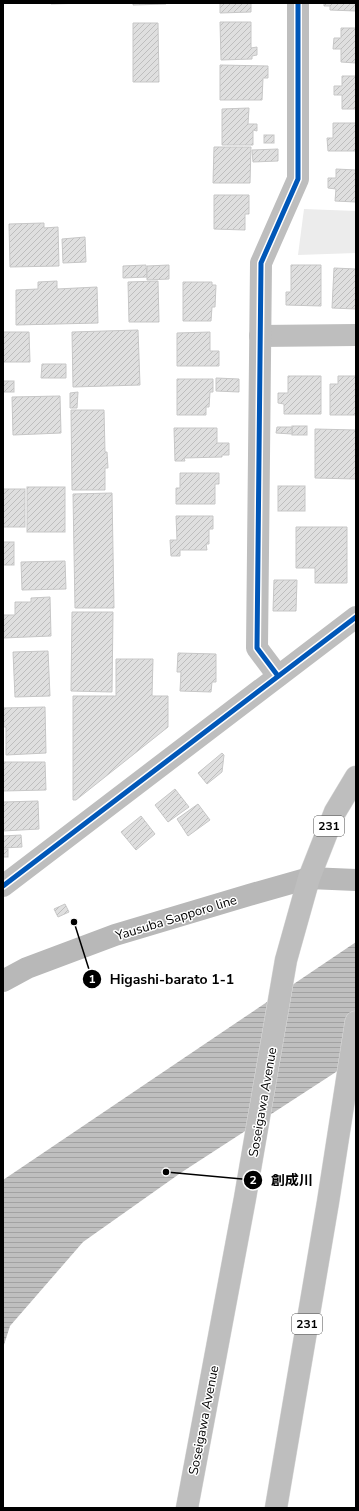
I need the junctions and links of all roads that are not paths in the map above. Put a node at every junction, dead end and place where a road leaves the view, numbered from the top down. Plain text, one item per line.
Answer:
1 (298, 3) edge
2 (356, 335) edge
3 (260, 336) junction
4 (356, 617) edge
5 (278, 676) junction
6 (356, 777) edge
7 (309, 878) junction
8 (356, 880) edge
9 (3, 886) edge
10 (3, 981) edge
11 (356, 1022) edge
12 (187, 1508) edge
13 (276, 1508) edge

1 - 3 main road
2 - 3 main road
3 - 5 main road
4 - 5 main road
5 - 9 main road
6 - 7 main road, Soseigawa Avenue / 231
7 - 8 main road, Yausuba Sapporo line
7 - 10 main road, Yausuba Sapporo line
7 - 12 main road, Soseigawa Avenue / 231
11 - 13 main road, 231

